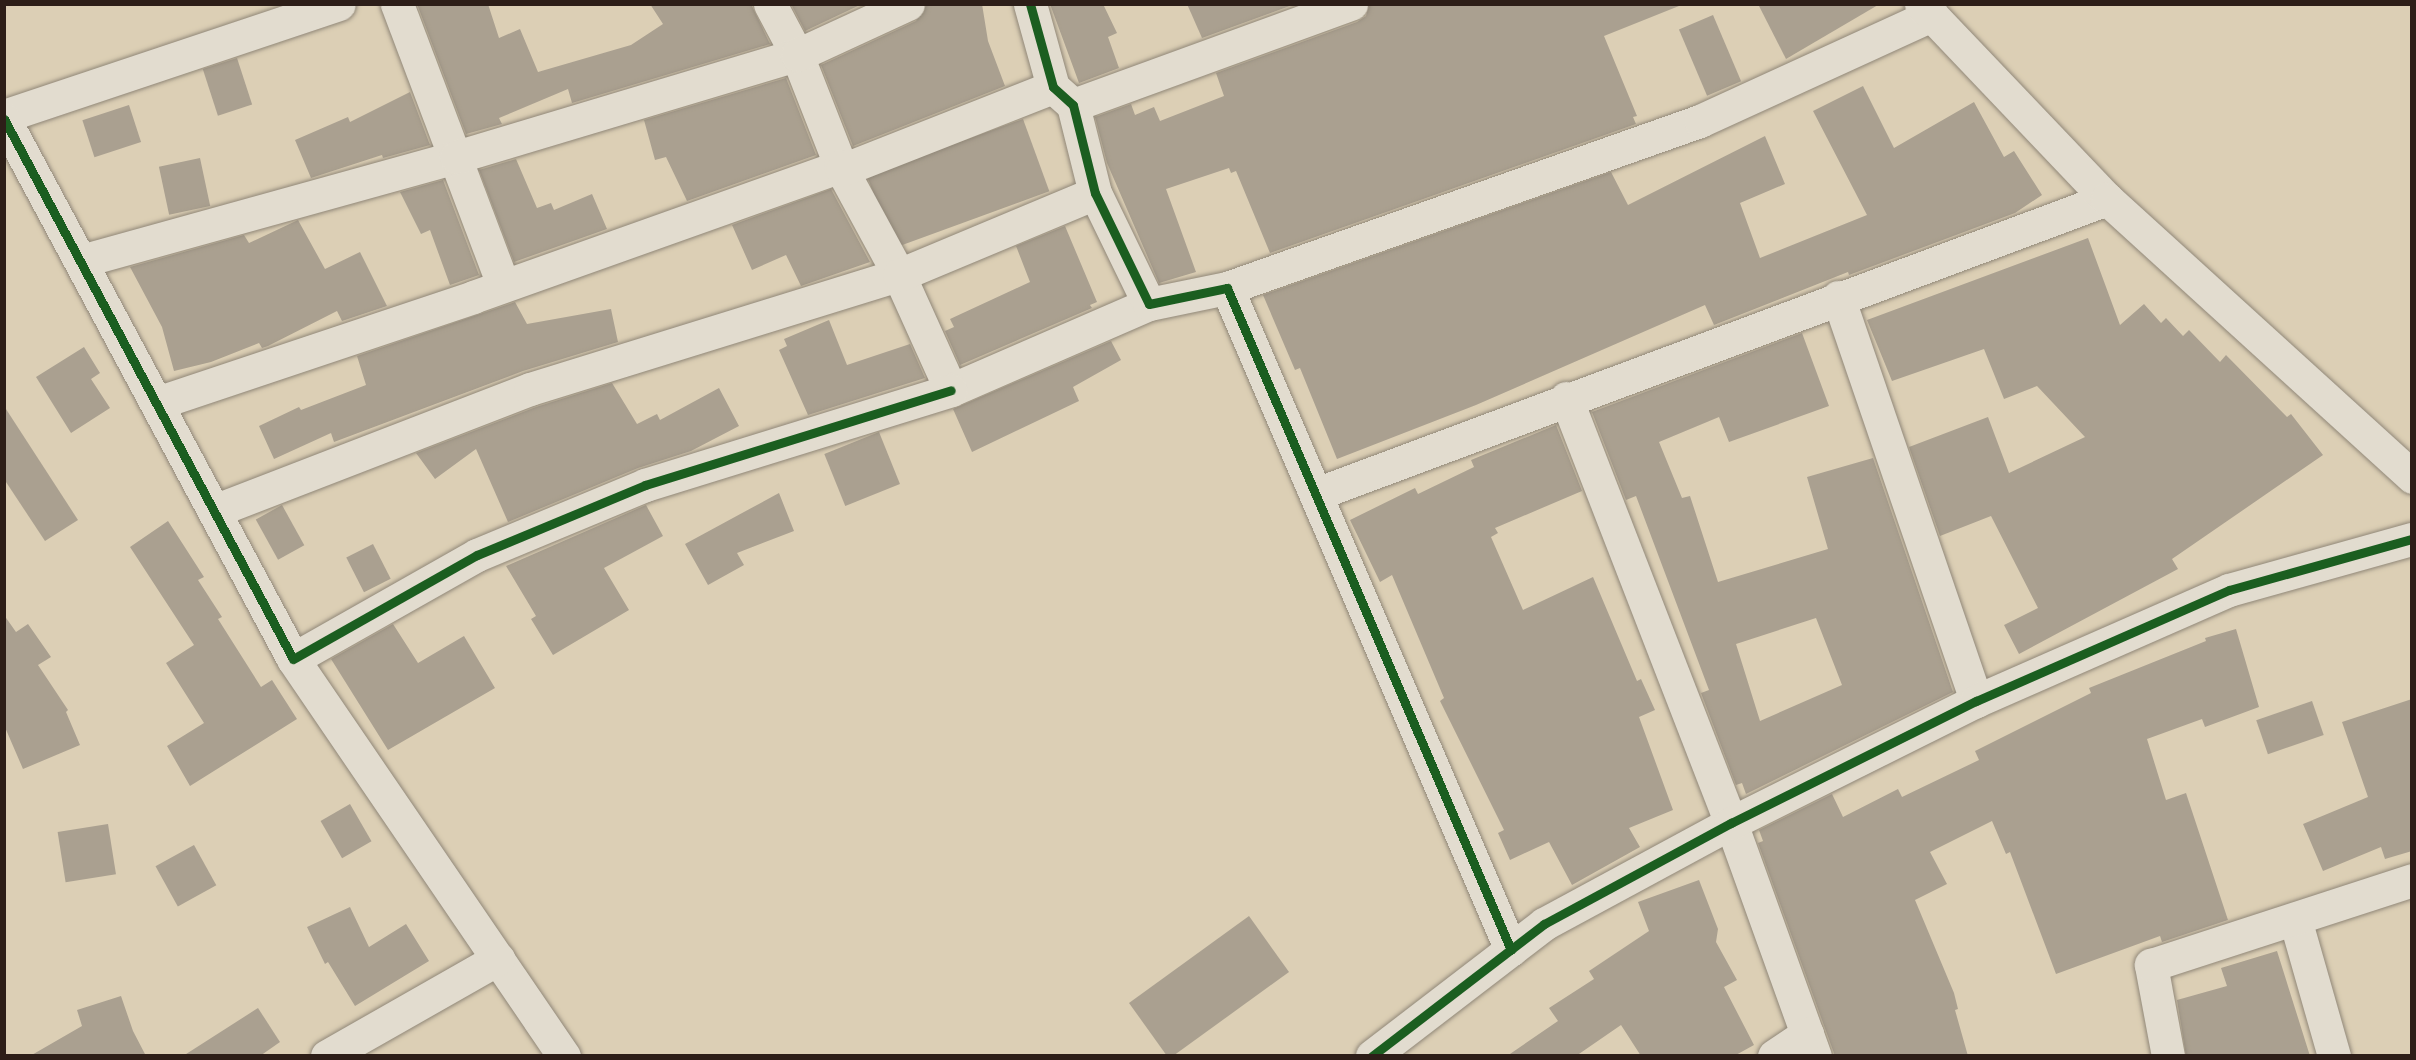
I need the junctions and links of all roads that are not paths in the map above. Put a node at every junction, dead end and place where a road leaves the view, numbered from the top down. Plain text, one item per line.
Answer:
1 (339, 4) edge
2 (397, 4) edge
3 (770, 4) edge
4 (908, 4) edge
5 (1030, 4) edge
6 (1351, 4) edge
7 (1927, 10) edge
8 (797, 55) junction
9 (1063, 96) junction
10 (4, 118) edge
11 (456, 157) junction
12 (843, 170) junction
13 (1095, 193) junction
14 (2108, 199) junction
15 (81, 261) junction
16 (899, 275) junction
17 (503, 285) junction
18 (1227, 288) junction
19 (1838, 297) junction
20 (1149, 304) junction
21 (951, 390) junction
22 (1566, 398) junction
23 (157, 403) junction
24 (2412, 477) edge
25 (1317, 494) junction
26 (214, 511) junction
27 (2412, 539) edge
28 (293, 659) junction
29 (1976, 701) junction
30 (1731, 823) junction
31 (2412, 880) edge
32 (2295, 919) junction
33 (1511, 950) junction
34 (498, 959) junction
35 (1811, 1045) edge
36 (327, 1056) edge
37 (564, 1056) edge
38 (1372, 1056) edge
39 (1774, 1056) edge
40 (2168, 1056) edge
41 (2334, 1056) edge

1 - 10 street
2 - 11 street
3 - 8 street
4 - 8 street
5 - 9 street
6 - 9 street
7 - 14 street
7 - 18 street
8 - 11 street
8 - 12 street
9 - 12 street
9 - 13 street
10 - 15 street
11 - 15 street
11 - 17 street
12 - 16 street
12 - 17 street
13 - 16 street
13 - 20 street
14 - 19 street
14 - 24 street
15 - 23 street
16 - 21 street
16 - 26 street
17 - 23 street
18 - 20 street
18 - 25 street
19 - 22 street
19 - 29 street
20 - 21 street
21 - 28 street
22 - 25 street
22 - 30 street
23 - 26 street
25 - 33 street
26 - 28 street
27 - 29 street
28 - 34 street
29 - 30 street
30 - 33 street
30 - 35 street
31 - 32 street
32 - 40 street
32 - 41 street
33 - 38 street
34 - 36 street
34 - 37 street
35 - 39 street

